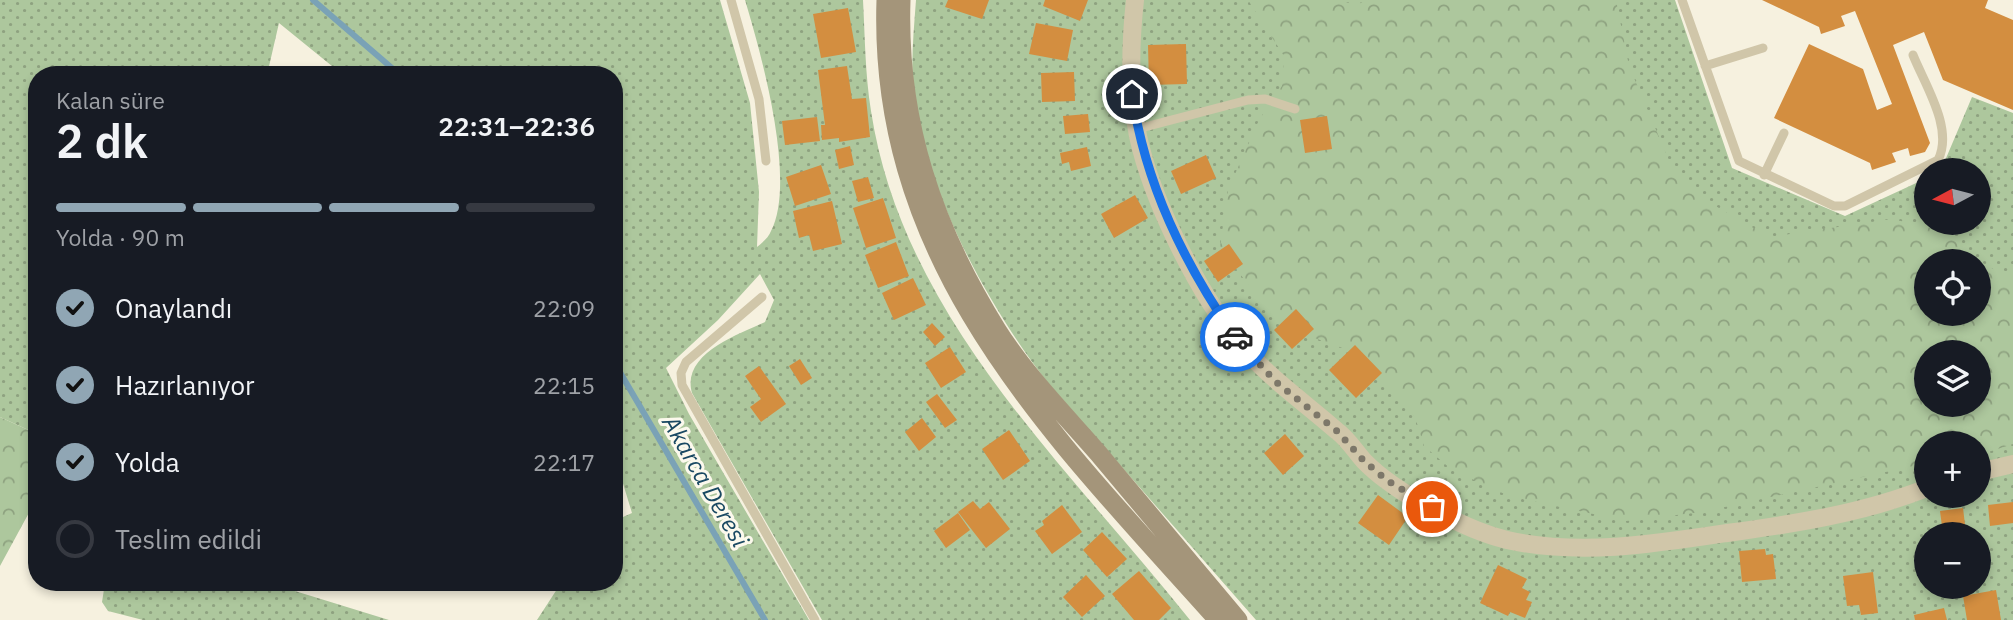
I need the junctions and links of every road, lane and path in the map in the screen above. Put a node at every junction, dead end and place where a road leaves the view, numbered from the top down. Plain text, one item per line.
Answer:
1 (731, 0) edge
2 (886, 0) edge
3 (901, 0) edge
4 (1135, 0) edge
5 (1682, 0) edge
6 (1763, 48) dead end
7 (1913, 55) dead end
8 (1705, 66) junction
9 (1295, 109) dead end
10 (1137, 129) junction
11 (1784, 133) dead end
12 (766, 162) dead end
13 (1764, 175) junction
14 (762, 297) dead end
15 (2013, 464) edge
16 (1991, 469) edge
17 (1914, 492) edge
18 (814, 620) edge
19 (1218, 620) edge
20 (1238, 620) edge

1 - 12 lane
2 - 19 main road
3 - 20 main road
4 - 10 street
5 - 8 lane
6 - 8 lane
7 - 13 lane
8 - 13 lane
9 - 10 lane
10 - 17 street
11 - 13 lane
14 - 18 lane
15 - 16 street

